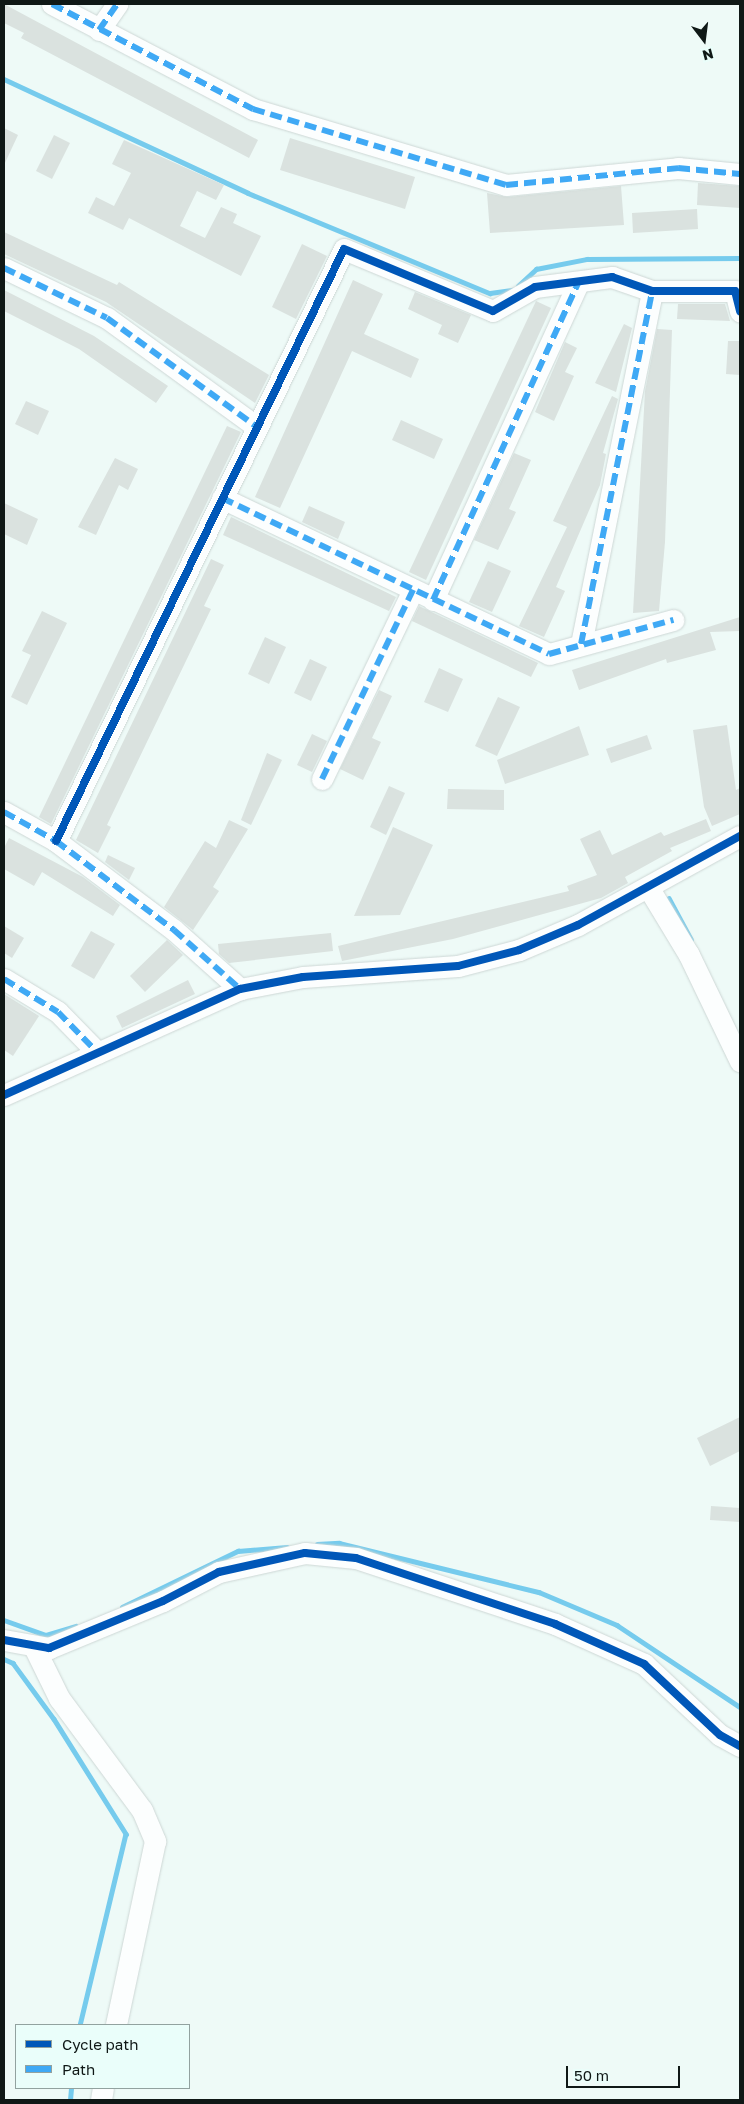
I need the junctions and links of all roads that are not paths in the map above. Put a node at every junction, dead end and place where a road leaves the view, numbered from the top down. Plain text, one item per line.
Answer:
1 (52, 4) edge
2 (117, 4) edge
3 (99, 30) junction
4 (740, 174) edge
5 (4, 268) edge
6 (578, 283) junction
7 (652, 291) junction
8 (740, 311) edge
9 (257, 427) junction
10 (222, 498) junction
11 (413, 590) junction
12 (433, 600) junction
13 (673, 620) dead end
14 (581, 644) junction
15 (322, 779) dead end
16 (4, 812) edge
17 (740, 836) edge
18 (56, 841) junction
19 (648, 887) junction
20 (4, 979) edge
21 (240, 989) junction
22 (98, 1053) junction
23 (740, 1061) edge
24 (4, 1095) edge
25 (4, 1640) edge
26 (34, 1647) junction
27 (740, 1746) edge
28 (116, 2024) edge

1 - 3 street
2 - 3 street
3 - 4 street
5 - 9 street
6 - 7 street
6 - 9 street
6 - 12 street
7 - 8 street
7 - 14 street
9 - 10 street
10 - 11 street
10 - 18 street
11 - 12 street
11 - 15 street
12 - 14 street
13 - 14 street
16 - 18 street
17 - 19 street
18 - 21 street
19 - 21 street
19 - 23 street
20 - 22 street
21 - 22 street
22 - 24 street
25 - 26 street
26 - 27 street
26 - 28 street

